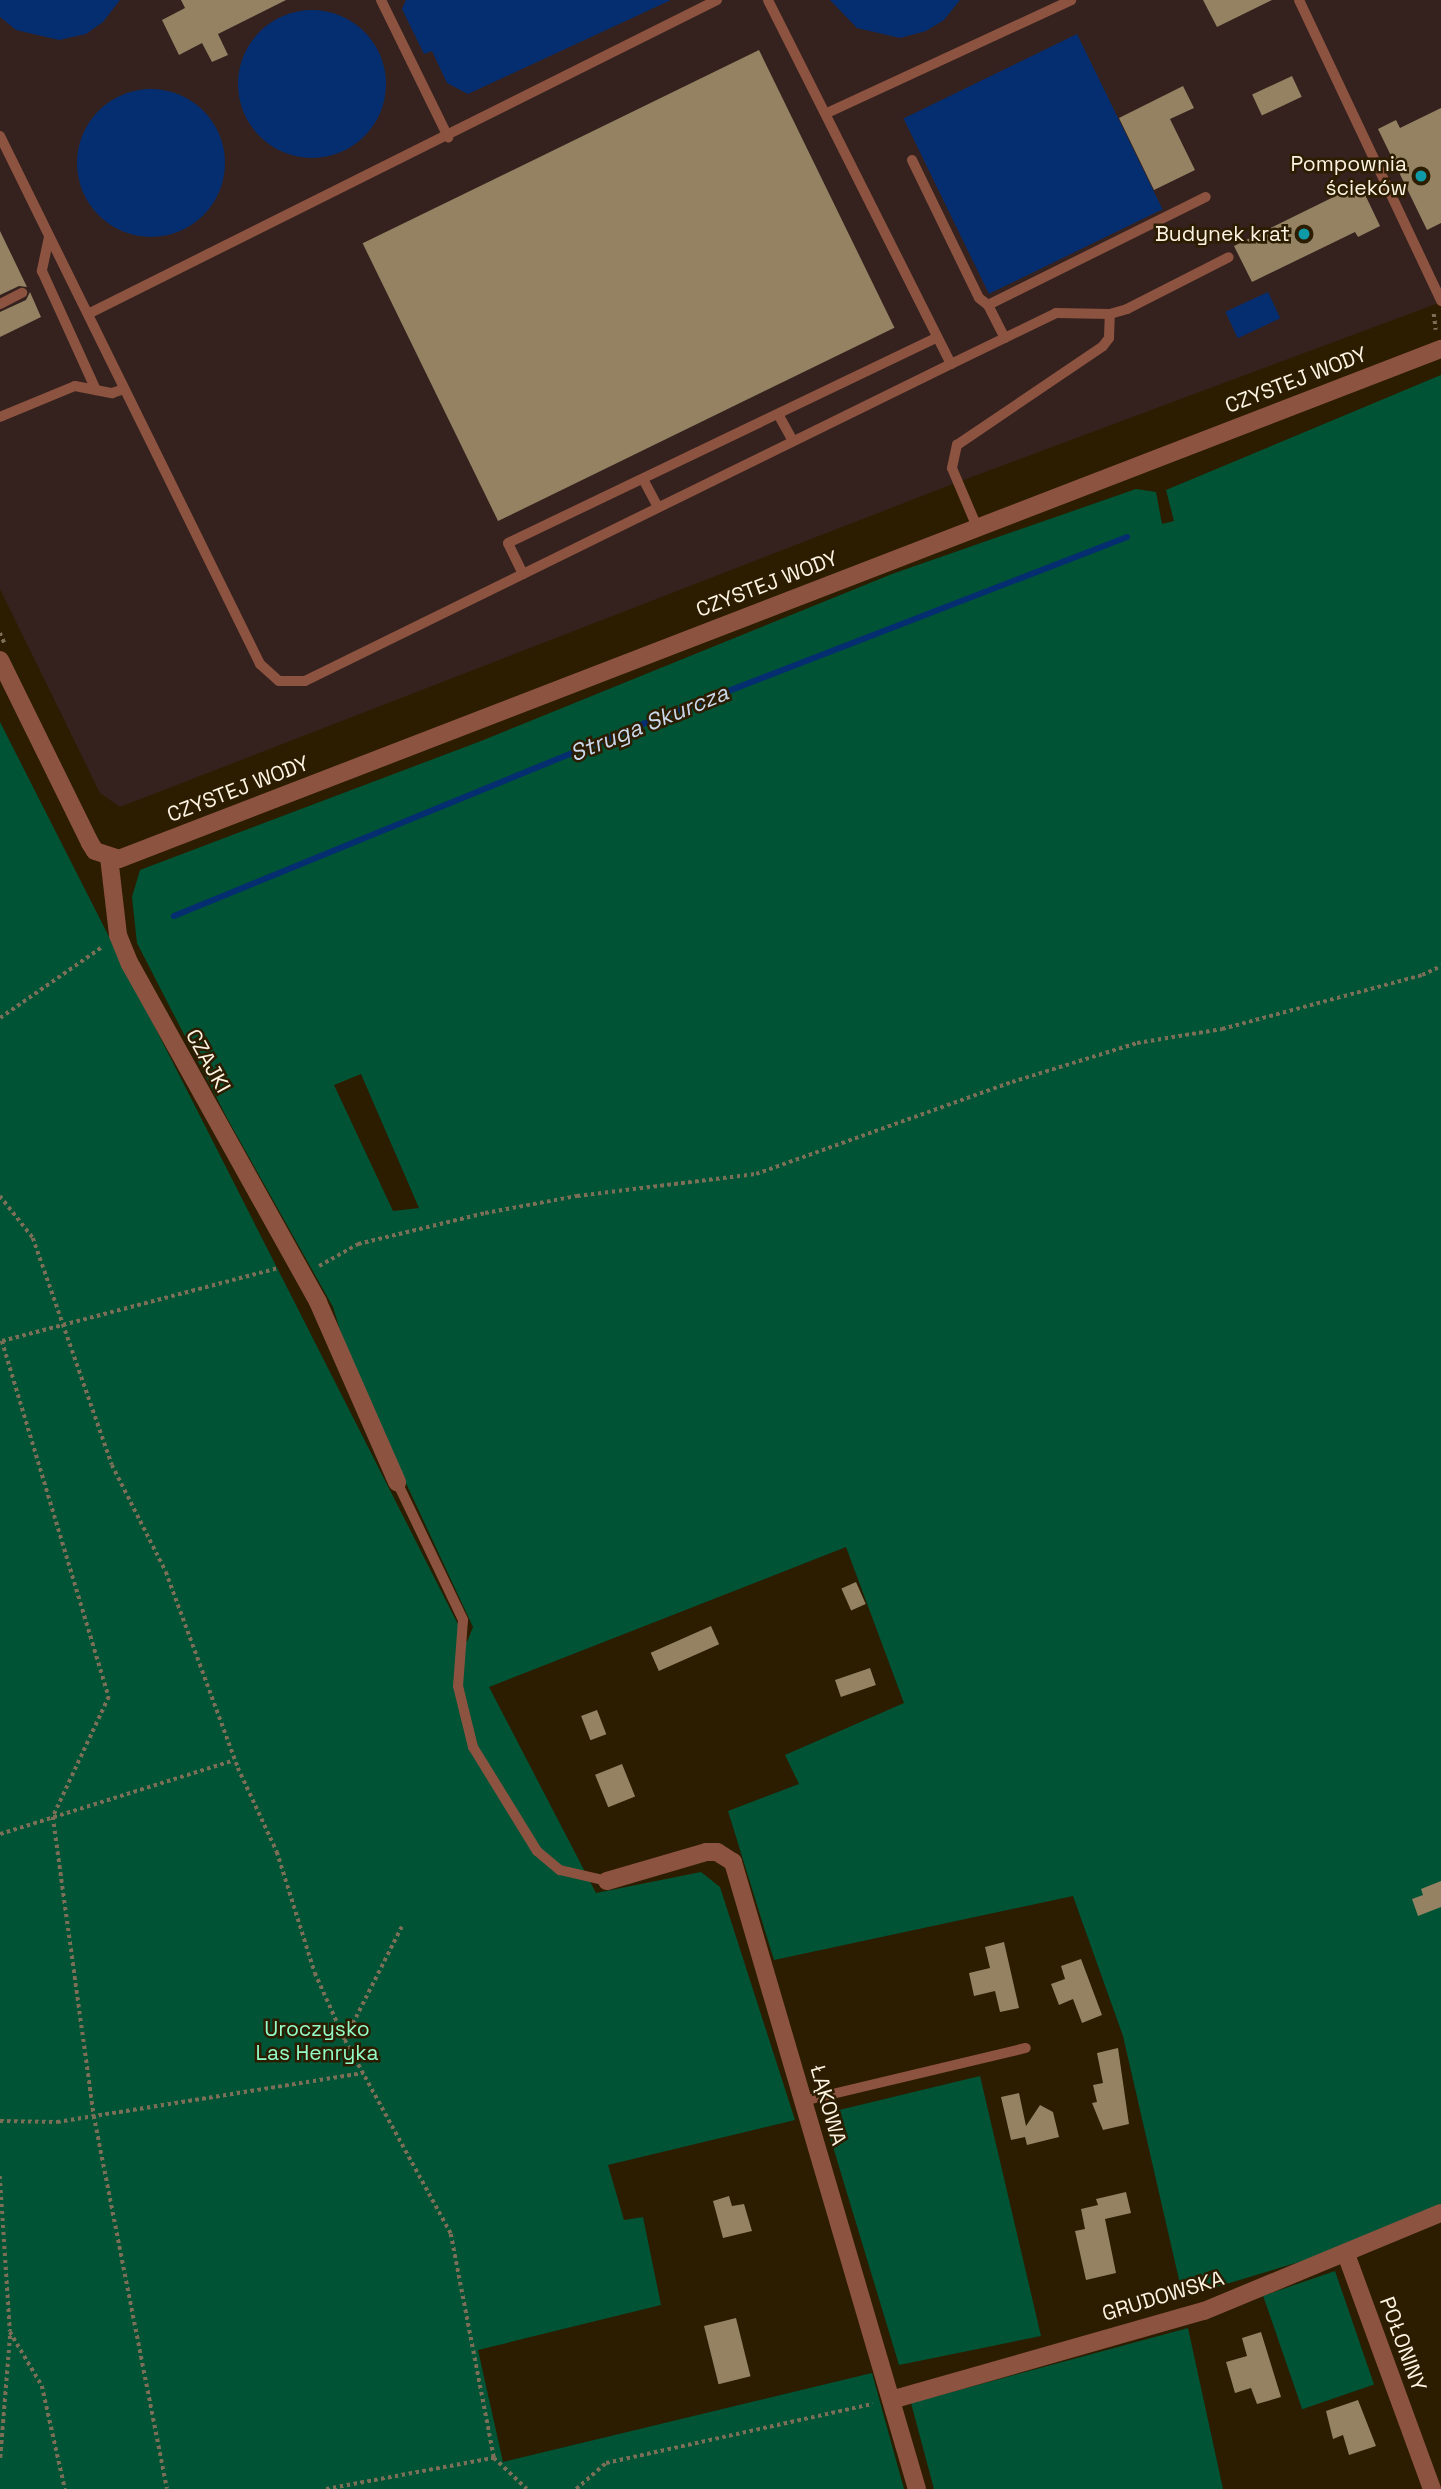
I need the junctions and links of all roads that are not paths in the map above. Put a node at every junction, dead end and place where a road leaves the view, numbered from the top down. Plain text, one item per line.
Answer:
1 (381, 0) edge
2 (717, 0) edge
3 (768, 0) edge
4 (1071, 0) edge
5 (1299, 0) edge
6 (827, 113) junction
7 (0, 136) edge
8 (447, 137) junction
9 (912, 160) dead end
10 (1206, 197) dead end
11 (49, 237) junction
12 (1229, 257) dead end
13 (22, 293) dead end
14 (1441, 301) edge
15 (0, 304) edge
16 (988, 305) junction
17 (88, 314) junction
18 (1110, 314) junction
19 (936, 338) junction
20 (1005, 338) junction
21 (1436, 343) edge
22 (951, 364) junction
23 (124, 389) junction
24 (96, 390) junction
25 (778, 414) junction
26 (0, 417) edge
27 (793, 441) junction
28 (643, 479) junction
29 (658, 508) junction
30 (977, 527) junction
31 (523, 574) junction
32 (6, 658) edge
33 (109, 857) junction
34 (397, 1482) joint
35 (607, 1881) joint
36 (1026, 2048) dead end
37 (803, 2101) junction
38 (1441, 2213) edge
39 (1346, 2254) junction
40 (891, 2400) junction
41 (917, 2489) edge
42 (1432, 2489) edge

1 - 8 lane
2 - 8 lane
3 - 6 lane
4 - 6 lane
5 - 14 lane
6 - 19 lane
7 - 11 lane
8 - 17 lane
9 - 16 lane
10 - 16 lane
11 - 17 lane
11 - 24 lane
12 - 18 lane
13 - 15 lane
16 - 20 lane
17 - 23 lane
18 - 20 lane
18 - 30 lane
19 - 22 lane
19 - 25 lane
20 - 22 lane
21 - 30 street, CZYSTEJ WODY
22 - 27 lane
23 - 24 lane
23 - 31 lane
24 - 26 lane
25 - 27 lane
25 - 28 lane
27 - 29 lane
28 - 29 lane
28 - 31 lane
29 - 31 lane
30 - 33 street, CZYSTEJ WODY
32 - 33 street
33 - 34 street, CZAJKI
34 - 35 lane
35 - 37 street, ŁĄKOWA
36 - 37 lane
37 - 40 street, ŁĄKOWA
38 - 39 street, GRUDOWSKA
39 - 40 street, GRUDOWSKA
39 - 42 street, POŁONINY
40 - 41 street, ŁĄKOWA

